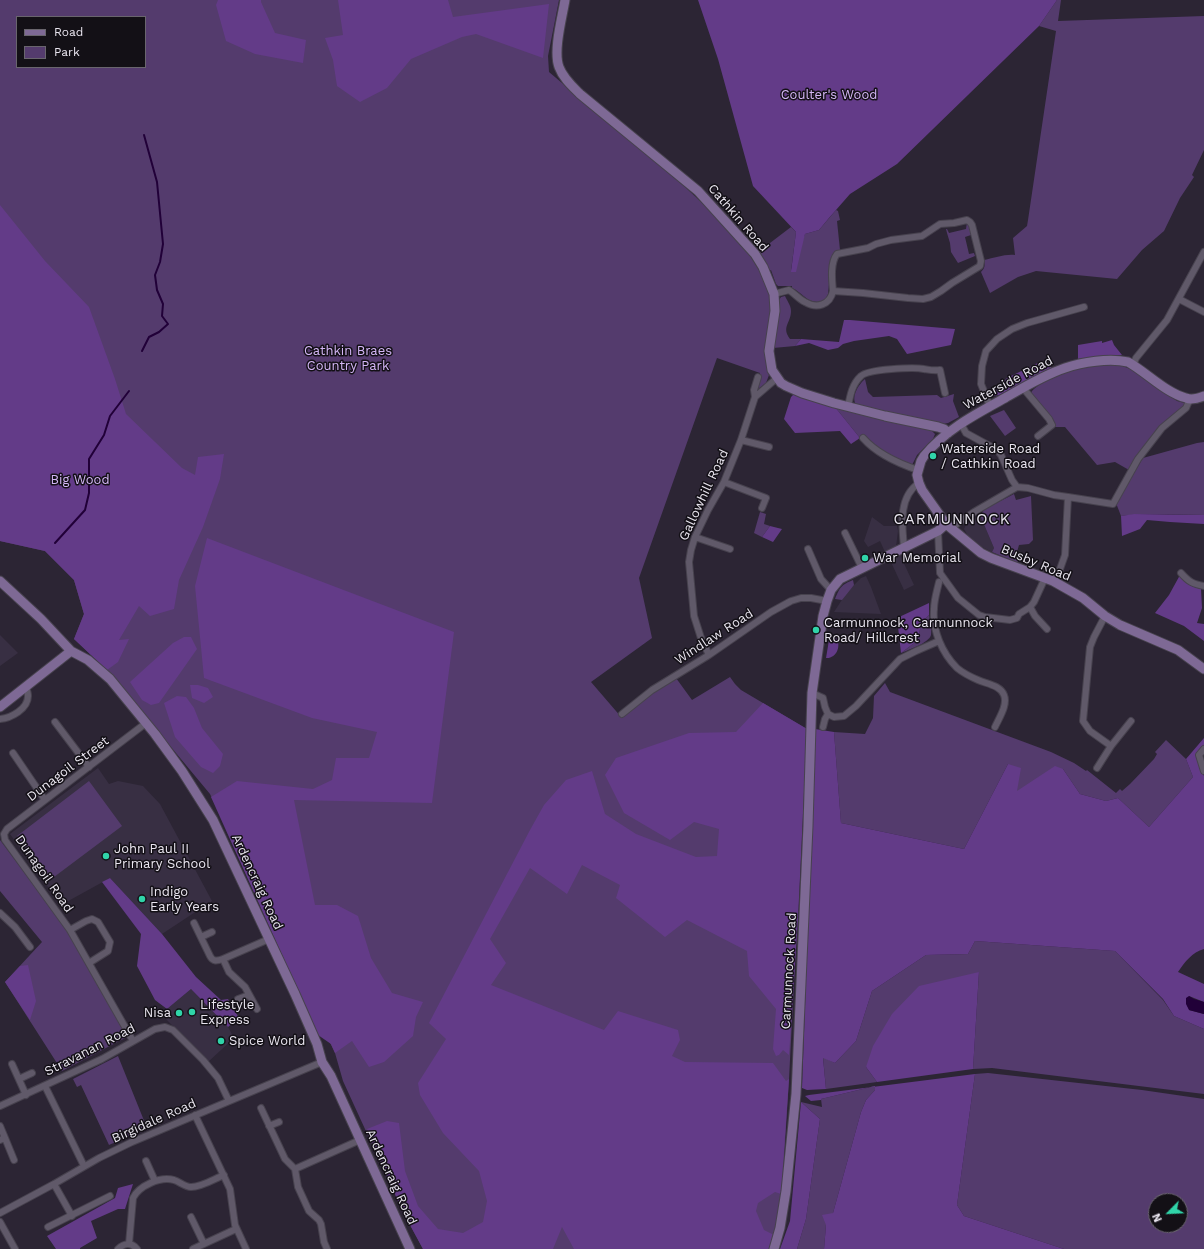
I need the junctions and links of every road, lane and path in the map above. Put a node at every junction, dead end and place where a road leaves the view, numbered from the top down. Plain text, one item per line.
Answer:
1 (565, 0) edge
2 (1204, 252) edge
3 (833, 291) junction
4 (774, 294) junction
5 (1179, 299) junction
6 (1084, 307) dead end
7 (1204, 312) edge
8 (1133, 365) junction
9 (758, 377) dead end
10 (777, 378) junction
11 (1023, 388) junction
12 (946, 393) dead end
13 (1204, 396) edge
14 (755, 397) junction
15 (1190, 399) junction
16 (990, 406) junction
17 (848, 407) junction
18 (960, 424) junction
19 (948, 433) junction
20 (1038, 436) dead end
21 (863, 438) dead end
22 (741, 440) junction
23 (769, 447) dead end
24 (918, 470) junction
25 (724, 482) junction
26 (918, 483) junction
27 (1017, 487) junction
28 (1068, 497) junction
29 (762, 508) dead end
30 (949, 526) junction
31 (938, 531) junction
32 (845, 533) dead end
33 (695, 537) junction
34 (904, 547) junction
35 (730, 548) dead end
36 (808, 549) dead end
37 (862, 568) junction
38 (1181, 573) dead end
39 (1204, 579) edge
40 (1049, 580) junction
41 (0, 581) edge
42 (940, 582) dead end
43 (1202, 586) edge
44 (830, 590) junction
45 (827, 601) junction
46 (1030, 607) junction
47 (1105, 616) junction
48 (1047, 629) dead end
49 (939, 641) junction
50 (71, 651) junction
51 (709, 655) junction
52 (1204, 669) edge
53 (26, 687) junction
54 (812, 693) junction
55 (0, 707) edge
56 (622, 714) dead end
57 (828, 714) junction
58 (0, 719) edge
59 (1131, 721) dead end
60 (55, 722) dead end
61 (146, 723) junction
62 (998, 724) dead end
63 (822, 727) dead end
64 (1111, 746) junction
65 (1204, 749) edge
66 (13, 753) dead end
67 (89, 767) junction
68 (1097, 768) dead end
69 (1204, 771) edge
70 (45, 800) junction
71 (2, 833) edge
72 (1, 915) edge
73 (194, 923) dead end
74 (70, 930) junction
75 (212, 932) dead end
76 (201, 937) junction
77 (269, 939) junction
78 (30, 947) dead end
79 (223, 959) junction
80 (88, 963) junction
81 (249, 994) junction
82 (238, 1000) dead end
83 (257, 1009) dead end
84 (133, 1041) junction
85 (322, 1062) junction
86 (12, 1064) dead end
87 (32, 1073) dead end
88 (19, 1079) junction
89 (45, 1086) junction
90 (26, 1095) junction
91 (229, 1101) junction
92 (0, 1106) edge
93 (261, 1108) dead end
94 (196, 1114) junction
95 (279, 1122) dead end
96 (0, 1126) edge
97 (269, 1126) junction
98 (2, 1139) edge
99 (360, 1140) junction
100 (14, 1160) dead end
101 (146, 1161) dead end
102 (84, 1166) junction
103 (295, 1170) junction
104 (224, 1175) junction
105 (155, 1182) junction
106 (54, 1184) junction
107 (110, 1196) dead end
108 (0, 1213) edge
109 (72, 1216) junction
110 (192, 1217) dead end
111 (0, 1222) edge
112 (48, 1227) dead end
113 (236, 1229) junction
114 (129, 1244) junction
115 (204, 1244) junction
116 (15, 1249) edge
117 (118, 1249) edge
118 (137, 1249) edge
119 (193, 1249) edge
120 (246, 1249) edge
121 (327, 1249) edge
122 (410, 1249) edge
123 (774, 1249) edge

1 - 4 street, Cathkin Road
2 - 5 street
3 - 3 street
3 - 4 street
4 - 10 street, Cathkin Road
5 - 7 street
5 - 8 street
6 - 16 street
8 - 11 street, Waterside Road
8 - 15 street, Waterside Road
9 - 14 street, Gallowhill Road
10 - 14 street
10 - 17 street
11 - 16 street, Waterside Road
11 - 20 street
12 - 17 street
13 - 15 street
14 - 22 street, Gallowhill Road
15 - 28 street
16 - 18 street, Waterside Road
17 - 19 street
18 - 19 street, Waterside Road
18 - 27 street
19 - 24 street, Waterside Road
21 - 24 street
22 - 23 street
22 - 25 street, Gallowhill Road
24 - 26 street, Waterside Road
25 - 29 street
25 - 33 street, Gallowhill Road
26 - 30 street, Busby Road
26 - 34 street
27 - 28 street
27 - 30 street
28 - 40 street
30 - 31 street
30 - 40 street, Busby Road
31 - 34 street
31 - 46 street
32 - 37 street
33 - 35 street
33 - 51 street, Gallowhill Road
34 - 37 street
36 - 44 street
37 - 44 street
38 - 43 street
39 - 43 street
40 - 46 street
40 - 47 street, Busby Road
41 - 50 street, Ardencraig Road
42 - 49 street
44 - 45 street, Carmunnock Road
45 - 51 street, Windlaw Road
45 - 54 street, Carmunnock Road
46 - 48 street
47 - 52 street, Busby Road
47 - 64 street
49 - 57 street
49 - 62 street
50 - 53 street
50 - 61 street, Ardencraig Road
51 - 56 street, Windlaw Road
53 - 55 street
53 - 58 street
54 - 57 street
54 - 123 street, Carmunnock Road
57 - 63 street
59 - 64 street
60 - 67 street
61 - 67 street, Dunagoil Street
61 - 77 street, Ardencraig Road
64 - 68 street
65 - 69 street
66 - 70 street
67 - 70 street, Dunagoil Street
70 - 71 street, Dunagoil Street
71 - 74 street, Dunagoil Road
72 - 78 street
73 - 76 street
74 - 80 street, Dunagoil Road
74 - 80 street, Dunagoil Road
75 - 76 street
76 - 79 street
77 - 79 street
77 - 85 street, Ardencraig Road
79 - 81 street
80 - 84 street, Dunagoil Road
81 - 82 street
81 - 83 street
84 - 89 street, Stravanan Road
84 - 91 street, Stravanan Road
85 - 91 street, Birgidale Road
85 - 99 street, Ardencraig Road
86 - 88 street
87 - 88 street
88 - 90 street
89 - 90 street, Stravanan Road
89 - 102 street
90 - 92 street, Stravanan Road
91 - 94 street, Birgidale Road
93 - 97 street
94 - 102 street, Birgidale Road
94 - 104 street
95 - 97 street
96 - 98 street
97 - 103 street
98 - 100 street
99 - 103 street
99 - 122 street, Ardencraig Road
101 - 105 street
102 - 106 street, Birgidale Road
103 - 121 street
104 - 105 street
104 - 113 street
105 - 114 street
106 - 108 street, Birgidale Road
106 - 109 street
107 - 109 street
109 - 112 street
110 - 115 street
111 - 116 street
113 - 115 street
113 - 120 street
114 - 117 street
114 - 118 street
115 - 119 street

